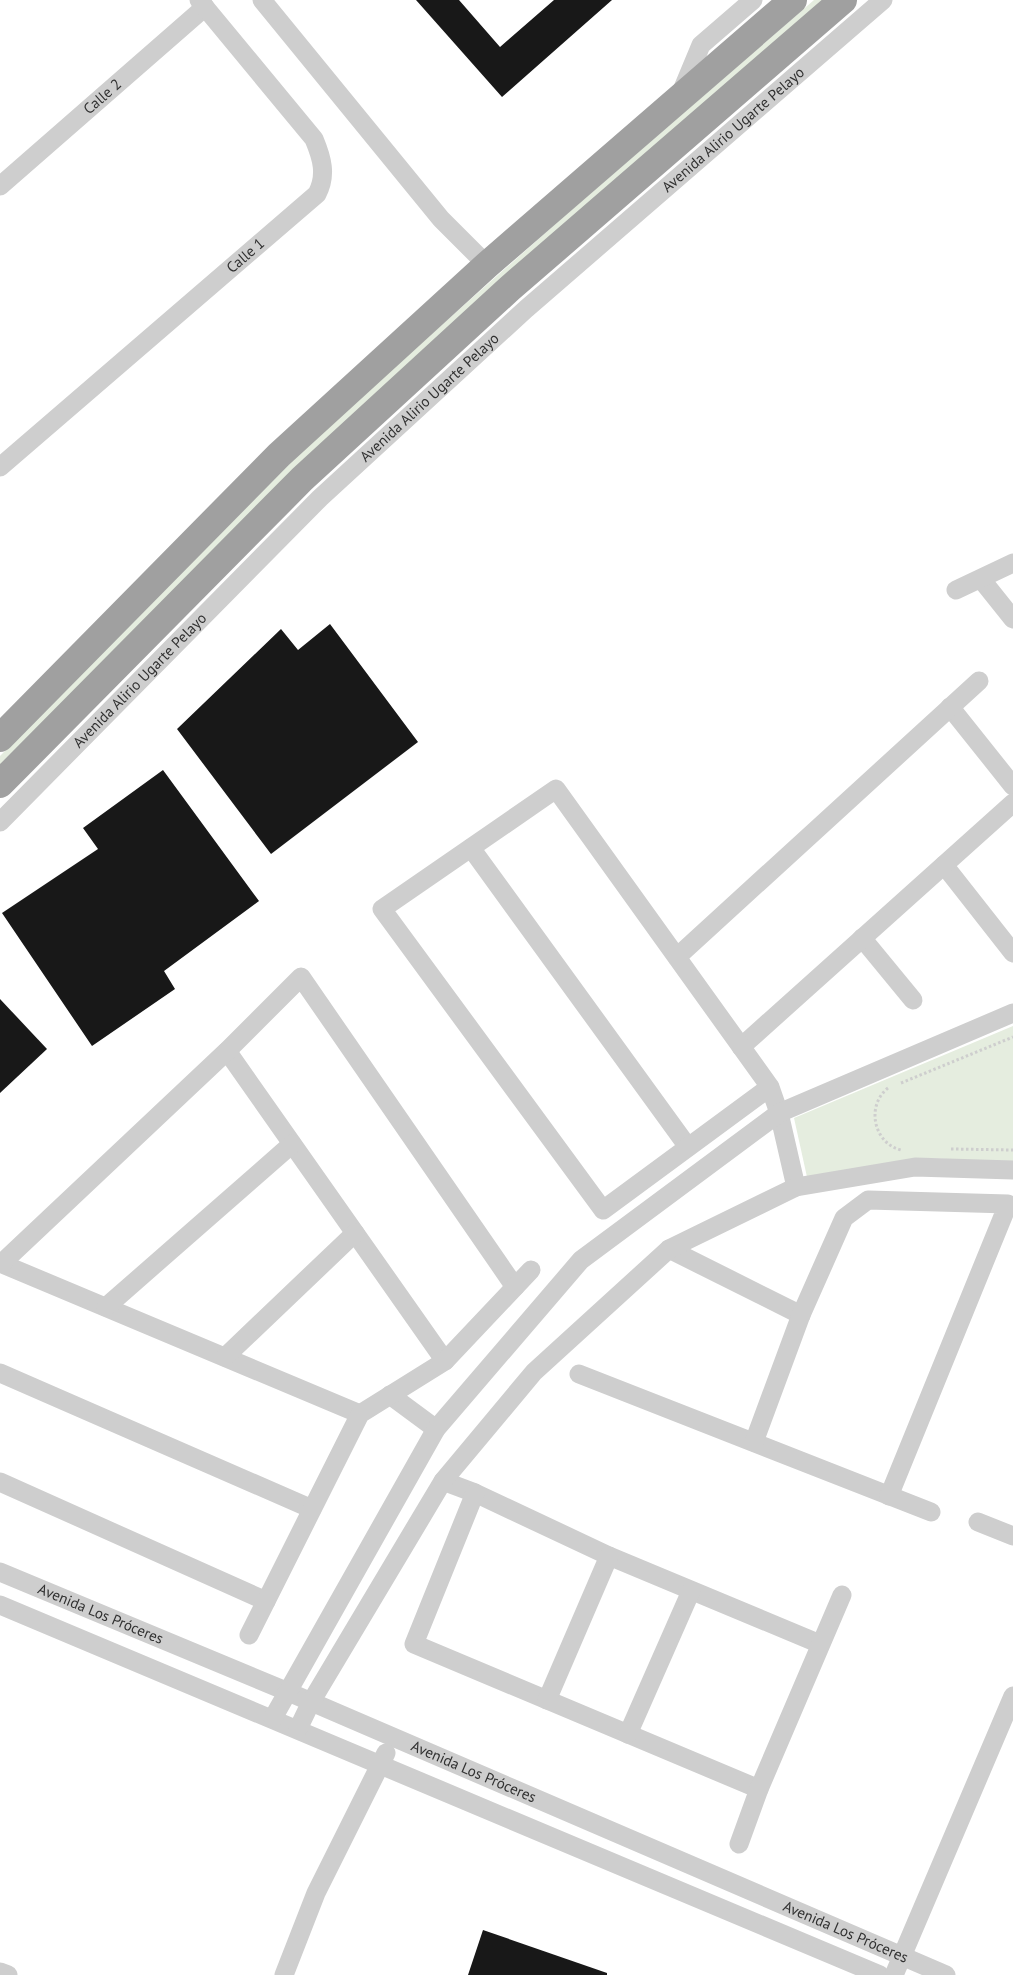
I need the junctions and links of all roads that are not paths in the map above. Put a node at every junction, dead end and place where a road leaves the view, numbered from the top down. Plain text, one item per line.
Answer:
1 (262, 0) edge
2 (753, 0) edge
3 (793, 0) edge
4 (843, 0) edge
5 (883, 0) edge
6 (202, 4) edge
7 (679, 99) junction
8 (0, 186) edge
9 (487, 265) junction
10 (0, 467) edge
11 (1013, 563) edge
12 (981, 579) junction
13 (956, 590) dead end
14 (1013, 619) edge
15 (979, 681) dead end
16 (950, 708) junction
17 (0, 738) edge
18 (7, 777) edge
19 (1013, 786) edge
20 (0, 802) edge
21 (1013, 804) edge
22 (0, 822) edge
23 (471, 848) junction
24 (944, 865) junction
25 (862, 938) junction
26 (1013, 953) edge
27 (677, 957) junction
28 (912, 1000) dead end
29 (1013, 1012) edge
30 (741, 1047) junction
31 (227, 1051) junction
32 (770, 1086) junction
33 (779, 1113) junction
34 (292, 1144) junction
35 (688, 1147) junction
36 (1013, 1170) edge
37 (796, 1187) junction
38 (355, 1233) junction
39 (669, 1249) junction
40 (1, 1263) edge
41 (531, 1270) dead end
42 (515, 1288) junction
43 (106, 1307) junction
44 (801, 1315) junction
45 (225, 1356) junction
46 (445, 1361) junction
47 (0, 1372) edge
48 (579, 1374) dead end
49 (390, 1395) junction
50 (360, 1414) junction
51 (436, 1429) junction
52 (754, 1442) junction
53 (443, 1481) junction
54 (0, 1482) edge
55 (475, 1493) junction
56 (889, 1496) junction
57 (312, 1509) junction
58 (931, 1512) dead end
59 (978, 1522) dead end
60 (1011, 1529) edge
61 (609, 1556) junction
62 (0, 1572) edge
63 (691, 1591) junction
64 (842, 1595) dead end
65 (266, 1601) junction
66 (0, 1605) edge
67 (249, 1635) dead end
68 (820, 1644) junction
69 (286, 1691) junction
70 (1013, 1696) edge
71 (547, 1700) junction
72 (311, 1702) junction
73 (273, 1718) junction
74 (298, 1729) junction
75 (628, 1734) junction
76 (393, 1738) junction
77 (380, 1763) junction
78 (759, 1788) junction
79 (739, 1844) dead end
80 (902, 1956) junction
81 (0, 1972) edge
82 (8, 1975) edge
83 (284, 1975) edge
84 (880, 1975) edge
85 (894, 1975) edge
86 (946, 1975) edge

1 - 9 street
2 - 7 street
3 - 7 highway
4 - 18 highway, Avenida Alirio Ugarte Pelayo
5 - 22 street, Avenida Alirio Ugarte Pelayo
6 - 8 street, Calle 2
6 - 10 street, Calle 1
7 - 9 highway
9 - 17 highway
11 - 12 street
12 - 13 street
12 - 14 street
15 - 16 street
16 - 19 street
16 - 27 street
18 - 20 highway
21 - 24 street
23 - 27 street
23 - 35 street
23 - 35 street
24 - 25 street
24 - 26 street
25 - 28 street
25 - 30 street
27 - 30 street
29 - 33 street
30 - 32 street
31 - 34 street
31 - 40 street
31 - 42 street
32 - 33 street
32 - 35 street
33 - 37 street
33 - 51 street
34 - 38 street
34 - 43 street
36 - 37 street
37 - 39 street
38 - 45 street
38 - 46 street
39 - 44 street
39 - 53 street
40 - 43 street
41 - 42 street
42 - 46 street
43 - 45 street
44 - 52 street
44 - 56 street
45 - 50 street
46 - 49 street
47 - 57 street
48 - 52 street
49 - 50 street
49 - 51 street
50 - 57 street
51 - 69 street
52 - 56 street
53 - 55 street
53 - 72 street
54 - 65 street
55 - 61 street
55 - 71 street
56 - 58 street
57 - 65 street
59 - 60 street
61 - 63 street
61 - 71 street
62 - 69 street, Avenida Los Próceres
63 - 68 street
63 - 75 street
64 - 68 street
65 - 67 street
66 - 73 street, Avenida Los Próceres
68 - 78 street
69 - 72 street, Avenida Los Próceres
69 - 73 street
70 - 80 street
71 - 75 street
72 - 74 street
72 - 76 street, Avenida Los Próceres
73 - 74 street, Avenida Los Próceres
74 - 77 street, Avenida Los Próceres
75 - 78 street
76 - 77 street
76 - 80 street, Avenida Los Próceres
77 - 83 street
77 - 84 street, Avenida Los Próceres
78 - 79 street
80 - 85 street
80 - 86 street, Avenida Los Próceres
81 - 82 street

